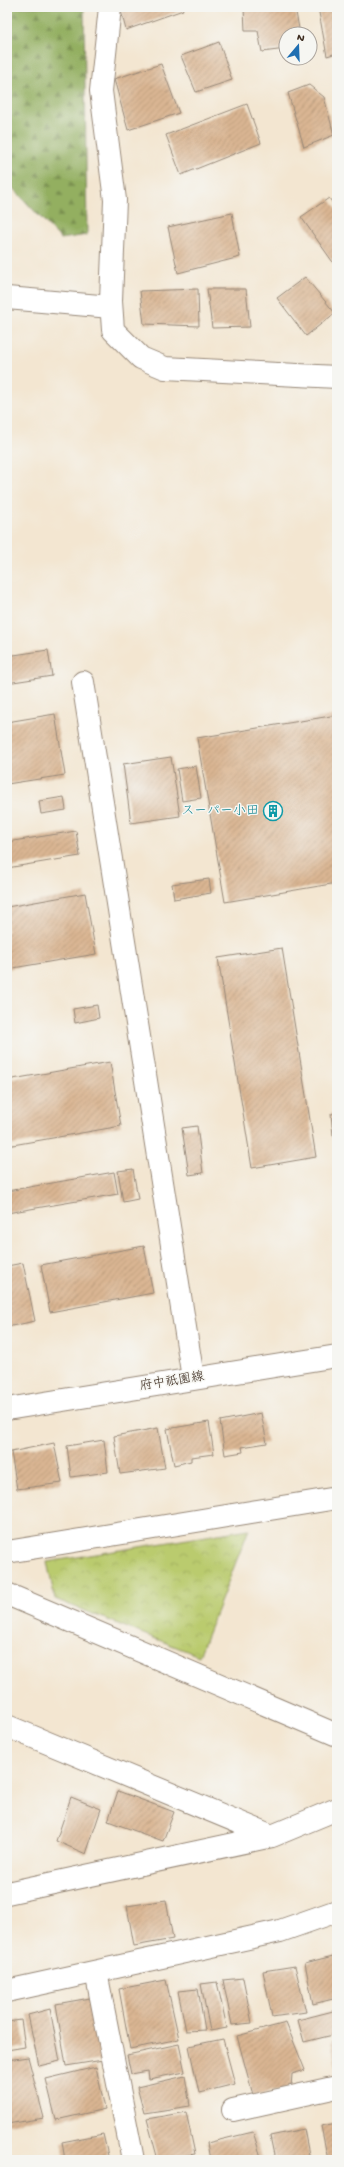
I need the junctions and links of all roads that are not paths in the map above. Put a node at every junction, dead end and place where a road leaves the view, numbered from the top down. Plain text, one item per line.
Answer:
1 (110, 7) edge
2 (7, 298) edge
3 (111, 307) junction
4 (337, 377) edge
5 (83, 682) dead end
6 (337, 1356) edge
7 (193, 1378) junction
8 (7, 1409) edge
9 (337, 1498) edge
10 (7, 1552) edge
11 (7, 1594) edge
12 (7, 1726) edge
13 (337, 1735) edge
14 (337, 1810) edge
15 (272, 1836) junction
16 (7, 1893) edge
17 (337, 1911) edge
18 (96, 1972) junction
19 (7, 1991) edge
20 (337, 2087) edge
21 (233, 2110) dead end
22 (133, 2160) edge

1 - 3 street
2 - 3 street
3 - 4 street
5 - 7 street
6 - 7 street, 府中祇園線
7 - 8 street, 府中祇園線
9 - 10 street
11 - 13 street
12 - 15 street
14 - 15 street
15 - 16 street
17 - 18 street
18 - 19 street
18 - 22 street
20 - 21 street

